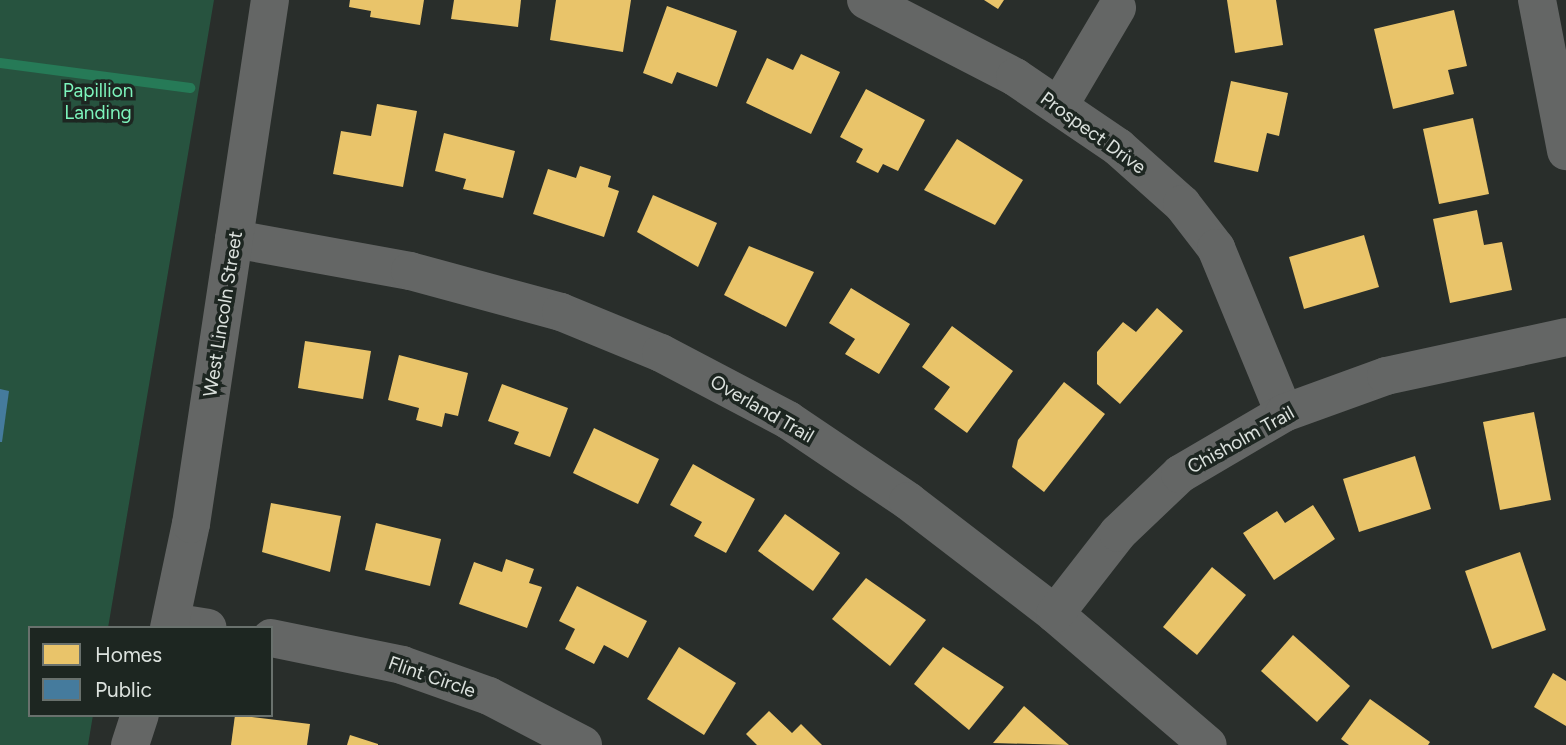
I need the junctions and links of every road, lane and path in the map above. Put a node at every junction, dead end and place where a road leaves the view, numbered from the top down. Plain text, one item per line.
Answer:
1 (270, 0) edge
2 (866, 0) edge
3 (1537, 0) edge
4 (1117, 8) dead end
5 (1059, 106) junction
6 (1566, 151) edge
7 (234, 239) junction
8 (1566, 337) edge
9 (1283, 413) junction
10 (1055, 614) junction
11 (170, 625) edge
12 (273, 638) edge
13 (139, 717) edge
14 (130, 745) edge
15 (583, 745) edge
16 (1208, 745) edge

1 - 7 street, West Lincoln Street
2 - 5 street, Prospect Drive
3 - 6 street
4 - 5 street
5 - 9 street, Prospect Drive
7 - 10 street, Overland Trail
7 - 11 street, West Lincoln Street
8 - 9 street, Chisholm Trail
9 - 10 street, Chisholm Trail
10 - 16 street, Overland Trail
12 - 15 street, Flint Circle
13 - 14 street

